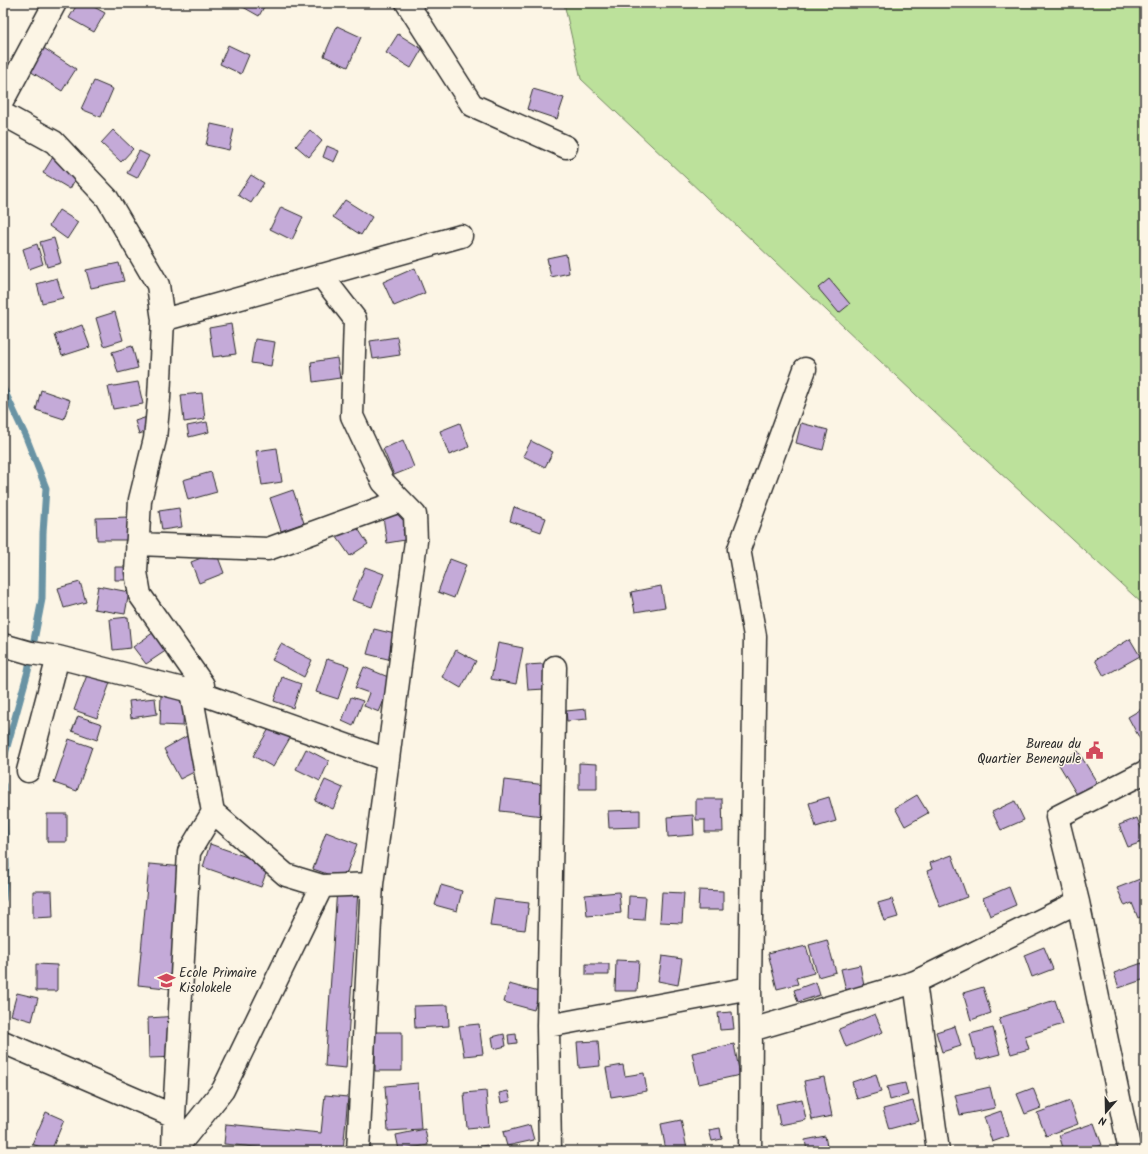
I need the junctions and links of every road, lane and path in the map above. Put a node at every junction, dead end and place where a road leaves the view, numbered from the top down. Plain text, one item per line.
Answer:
1 (55, 3) edge
2 (407, 3) edge
3 (3, 100) edge
4 (3, 114) edge
5 (566, 147) dead end
6 (461, 236) dead end
7 (321, 275) junction
8 (163, 320) junction
9 (804, 369) dead end
10 (400, 501) junction
11 (137, 544) junction
12 (3, 645) edge
13 (58, 657) junction
14 (555, 667) dead end
15 (196, 693) junction
16 (388, 760) junction
17 (28, 772) dead end
18 (1145, 772) edge
19 (213, 812) junction
20 (372, 884) junction
21 (322, 886) junction
22 (1078, 902) junction
23 (915, 982) junction
24 (750, 988) junction
25 (548, 1026) junction
26 (751, 1030) junction
27 (3, 1042) edge
28 (174, 1116) junction
29 (173, 1151) edge
30 (358, 1151) edge
31 (550, 1151) edge
32 (750, 1151) edge
33 (938, 1151) edge
34 (1130, 1151) edge

1 - 3 street
2 - 5 street
4 - 8 street
6 - 7 street
7 - 8 street
7 - 10 street
8 - 11 street
9 - 24 street
10 - 11 street
10 - 16 street
11 - 15 street
12 - 13 street
13 - 15 street
13 - 17 street
14 - 25 street
15 - 16 street
15 - 19 street
16 - 20 street
18 - 22 street
19 - 21 street
19 - 28 street
20 - 21 street
20 - 30 street
21 - 29 street
22 - 23 street
22 - 34 street
23 - 26 street
23 - 33 street
24 - 25 street
24 - 26 street
25 - 31 street
26 - 32 street
27 - 28 street
28 - 29 street

